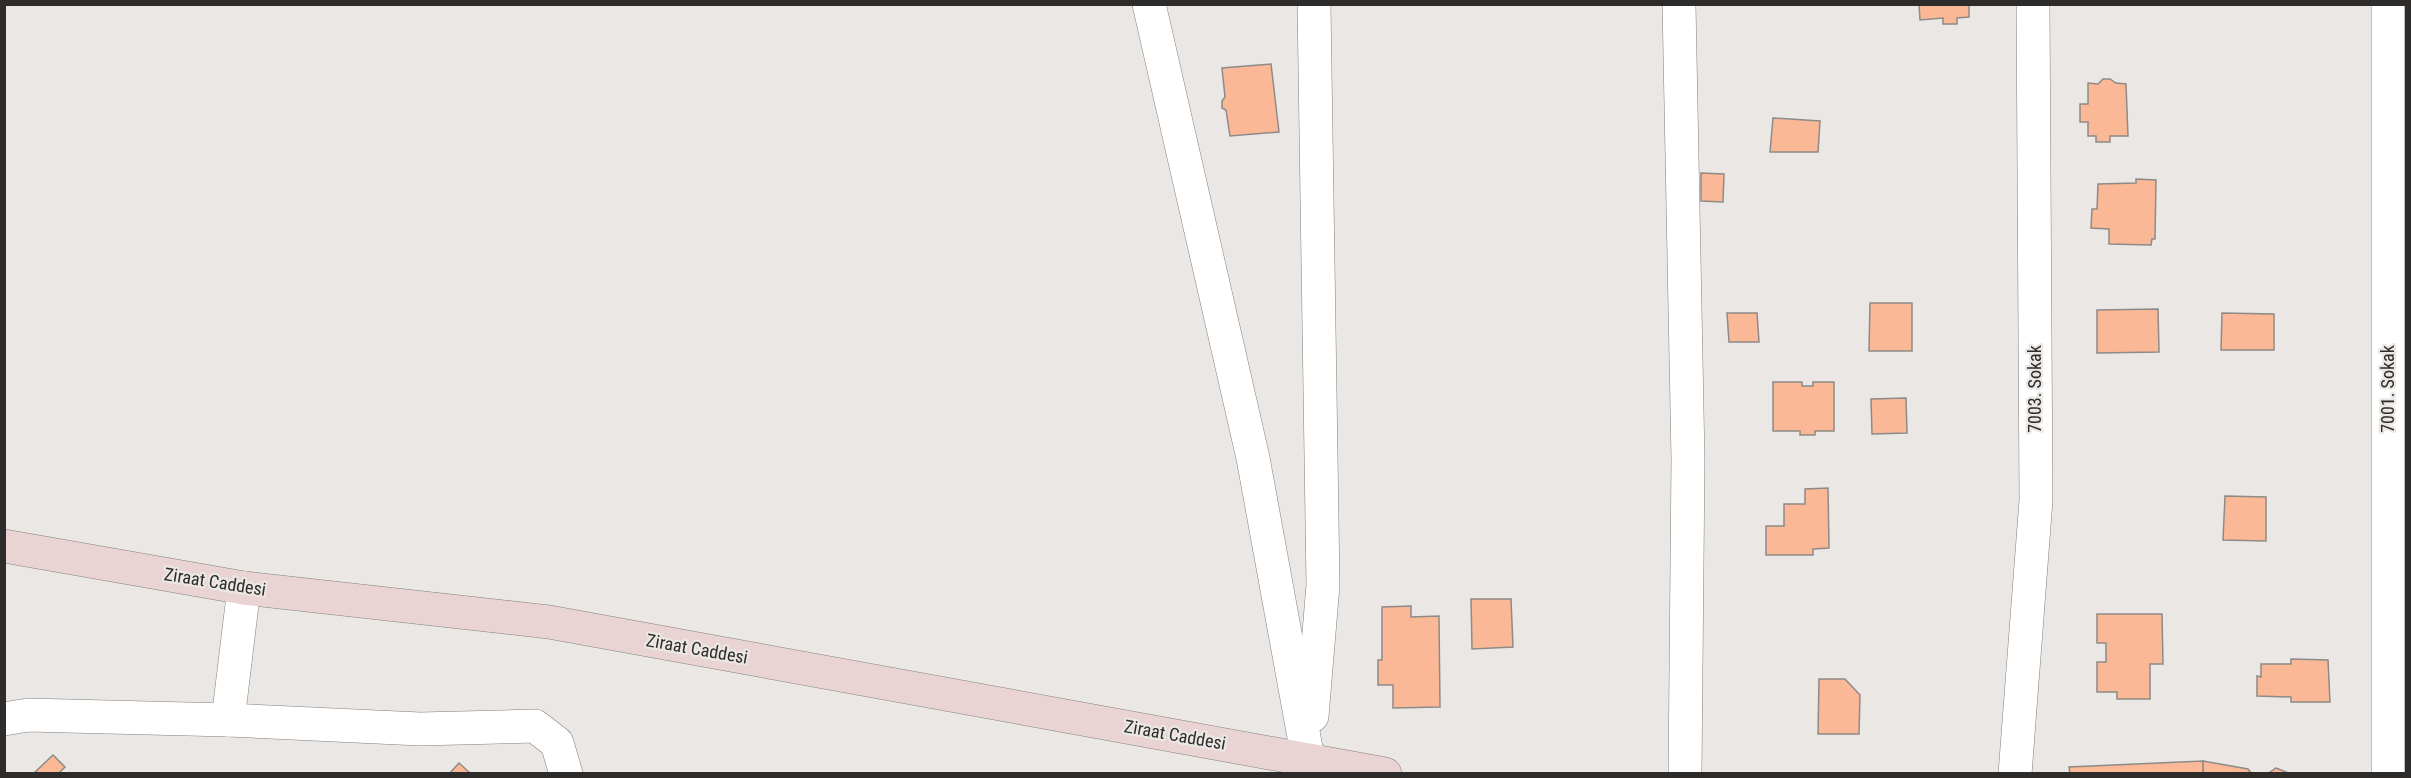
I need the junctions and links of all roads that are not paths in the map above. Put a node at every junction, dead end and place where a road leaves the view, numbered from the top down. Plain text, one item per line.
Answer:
1 (1149, 4) edge
2 (1314, 4) edge
3 (1679, 4) edge
4 (2033, 4) edge
5 (2388, 4) edge
6 (4, 546) edge
7 (244, 588) junction
8 (4, 719) edge
9 (228, 720) junction
10 (1307, 766) edge
11 (566, 774) edge
12 (1385, 774) edge
13 (1685, 774) edge
14 (2015, 774) edge
15 (2388, 774) edge

1 - 10 street
2 - 10 street
3 - 13 street
4 - 14 street, 7003. Sokak
5 - 15 street, 7001. Sokak
6 - 7 street, Ziraat Caddesi
7 - 9 street
7 - 10 street, Ziraat Caddesi
8 - 9 street
9 - 11 street
10 - 12 street, Ziraat Caddesi

